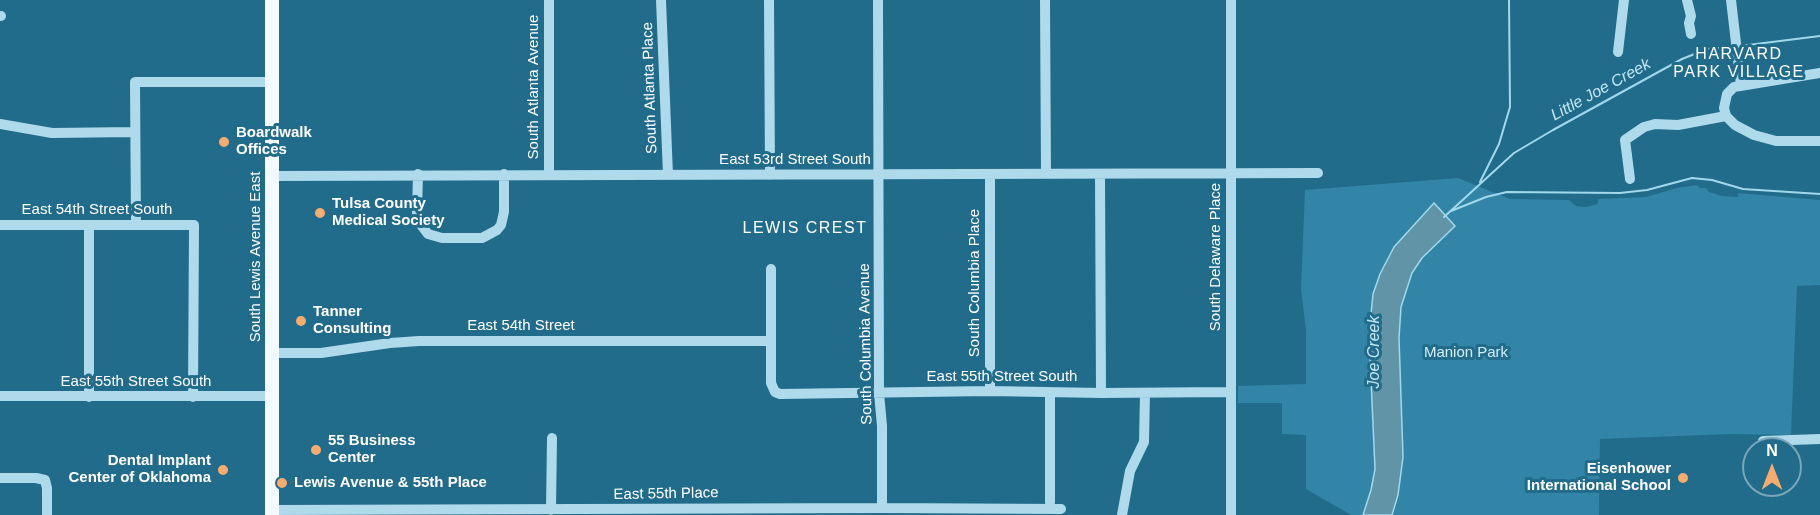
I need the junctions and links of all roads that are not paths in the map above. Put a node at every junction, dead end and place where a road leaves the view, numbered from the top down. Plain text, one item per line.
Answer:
1 (272, 0) edge
2 (549, 0) edge
3 (662, 0) edge
4 (769, 0) edge
5 (878, 0) edge
6 (1045, 0) edge
7 (1231, 0) edge
8 (1624, 0) edge
9 (1687, 0) edge
10 (1731, 0) edge
11 (1691, 34) dead end
12 (1618, 52) dead end
13 (1820, 73) edge
14 (272, 82) junction
15 (1741, 86) junction
16 (1726, 116) junction
17 (0, 125) edge
18 (134, 132) junction
19 (1820, 141) edge
20 (1231, 173) junction
21 (1318, 173) dead end
22 (418, 174) junction
23 (504, 174) junction
24 (549, 174) junction
25 (990, 174) junction
26 (1046, 174) junction
27 (1100, 174) junction
28 (668, 175) junction
29 (770, 175) junction
30 (879, 175) junction
31 (273, 176) junction
32 (1630, 179) dead end
33 (0, 225) edge
34 (88, 225) junction
35 (135, 225) junction
36 (771, 269) dead end
37 (771, 341) junction
38 (272, 353) junction
39 (990, 391) junction
40 (1230, 392) junction
41 (879, 393) junction
42 (1050, 393) junction
43 (1101, 393) junction
44 (1144, 393) junction
45 (0, 396) edge
46 (272, 396) junction
47 (89, 397) junction
48 (193, 397) junction
49 (552, 438) dead end
50 (1820, 439) edge
51 (1802, 440) edge
52 (0, 478) edge
53 (1050, 502) dead end
54 (1061, 509) dead end
55 (876, 510) edge
56 (272, 512) edge
57 (373, 512) edge
58 (443, 512) edge
59 (546, 512) edge
60 (673, 512) edge
61 (765, 512) edge
62 (47, 515) edge
63 (1122, 515) edge
64 (1231, 515) edge

1 - 14 main road, South Lewis Avenue East
2 - 24 street, South Atlanta Avenue
3 - 28 street, South Atlanta Place
4 - 29 street
5 - 30 street, South Columbia Avenue
6 - 26 street
7 - 20 street, South Delaware Place
8 - 12 street
9 - 11 street
10 - 15 street
13 - 15 street
14 - 18 street
14 - 31 main road, South Lewis Avenue East
15 - 16 street
16 - 19 street
16 - 32 street
17 - 18 street
18 - 35 street
20 - 21 street, East 53rd Street South
20 - 27 street, East 53rd Street South
20 - 40 street, South Delaware Place
22 - 23 street, East 53rd Street South
22 - 23 street
22 - 31 street, East 53rd Street South
23 - 24 street, East 53rd Street South
24 - 28 street, East 53rd Street South
25 - 26 street, East 53rd Street South
25 - 30 street, East 53rd Street South
25 - 39 street, South Columbia Place
26 - 27 street, East 53rd Street South
27 - 43 street
28 - 29 street, East 53rd Street South
29 - 30 street, East 53rd Street South
30 - 41 street, South Columbia Avenue
31 - 38 main road, South Lewis Avenue East
33 - 34 street, East 54th Street South
34 - 35 street, East 54th Street South
34 - 47 street
35 - 48 street, East 54th Street South
36 - 37 street
37 - 38 street, East 54th Street
37 - 41 street, East 55th Street South
38 - 46 main road, South Lewis Avenue East
39 - 41 street, East 55th Street South
39 - 42 street, East 55th Street South
40 - 44 street, East 55th Street South
40 - 64 street, South Delaware Place
41 - 55 street, South Columbia Avenue
42 - 43 street, East 55th Street South
42 - 53 street
43 - 44 street, East 55th Street South
44 - 63 street
45 - 47 street, East 55th Street South
46 - 48 street, East 55th Street South
46 - 56 main road, South Lewis Avenue East
47 - 48 street, East 55th Street South
49 - 59 street
50 - 51 street
52 - 62 street
54 - 55 street, East 55th Place
55 - 61 street, East 55th Place
56 - 57 street, East 55th Place
57 - 58 street, East 55th Place
58 - 59 street, East 55th Place
59 - 60 street, East 55th Place
60 - 61 street, East 55th Place

